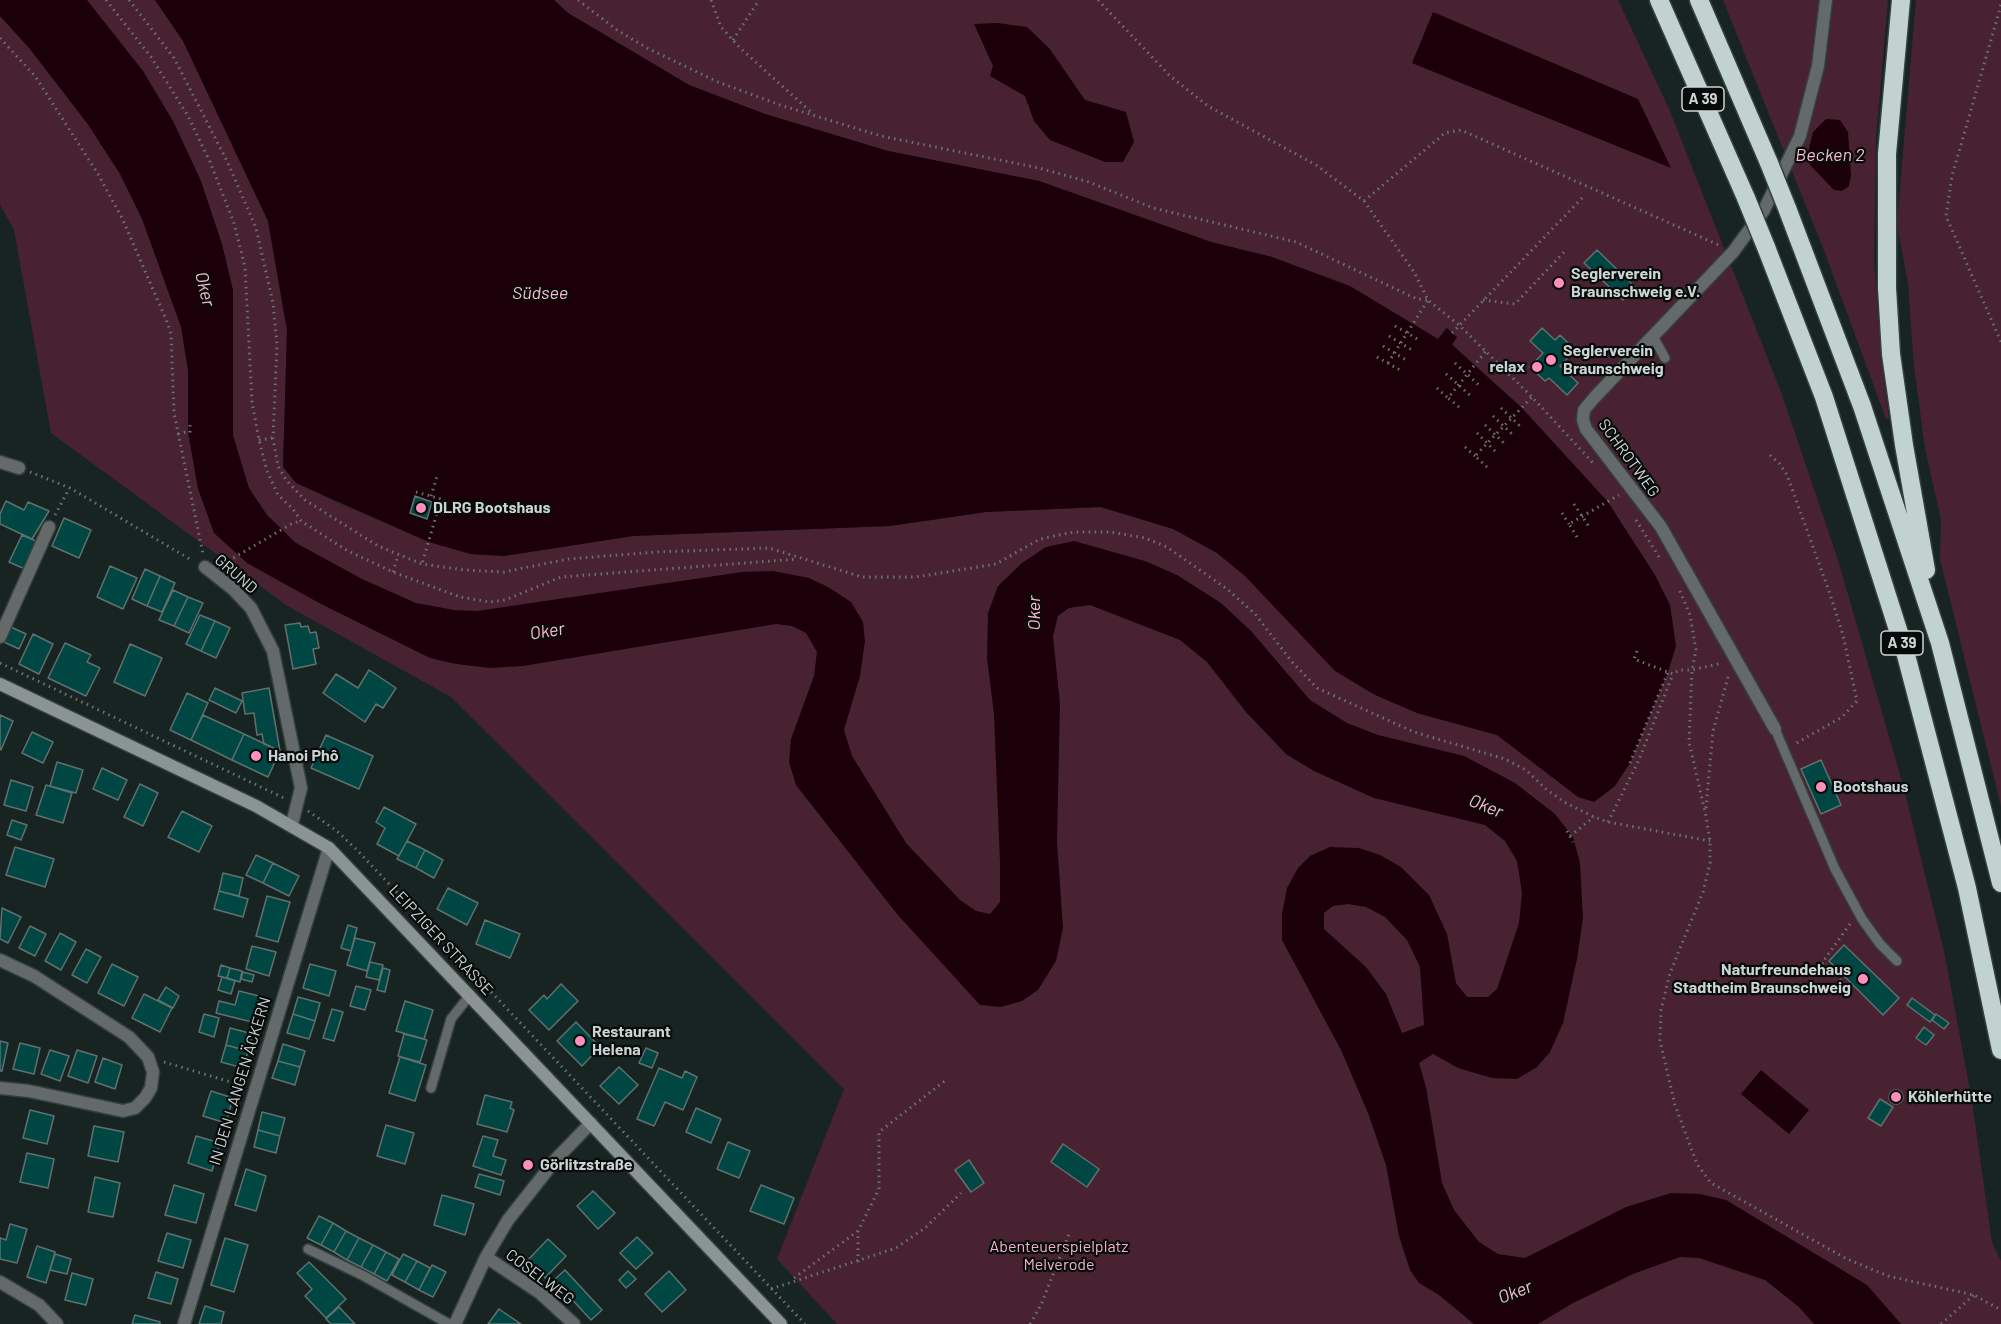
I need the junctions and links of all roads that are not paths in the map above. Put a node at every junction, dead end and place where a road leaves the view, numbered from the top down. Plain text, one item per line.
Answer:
1 (1659, 0) edge
2 (1699, 0) edge
3 (1826, 0) edge
4 (1901, 0) edge
5 (1654, 338) junction
6 (1665, 358) dead end
7 (0, 462) edge
8 (19, 468) road end
9 (49, 527) road end
10 (205, 567) road end
11 (0, 637) edge
12 (1940, 643) junction
13 (0, 684) edge
14 (1775, 729) joint
15 (292, 824) junction
16 (329, 848) junction
17 (2001, 883) edge
18 (0, 960) edge
19 (1898, 961) dead end
20 (470, 994) junction
21 (2001, 1050) edge
22 (0, 1088) edge
23 (431, 1088) dead end
24 (591, 1124) junction
25 (308, 1249) dead end
26 (486, 1257) junction
27 (0, 1282) edge
28 (57, 1324) edge
29 (184, 1324) edge
30 (449, 1324) edge
31 (454, 1324) edge
32 (574, 1324) edge
33 (781, 1324) edge

1 - 21 highway, A 39, bridge
2 - 12 highway, A 39, bridge
3 - 5 street, SCHROTWEG
4 - 12 highway
5 - 6 lane
5 - 14 street, SCHROTWEG
7 - 8 street
9 - 11 street
10 - 15 street, GRUND
12 - 17 highway, A 39
13 - 15 street, LEIPZIGER STRASSE
14 - 19 lane
15 - 16 street, LEIPZIGER STRASSE
16 - 20 street, LEIPZIGER STRASSE
16 - 29 street, IN DEN LANGEN ÄCKERN
18 - 22 street
20 - 23 lane
20 - 24 street, LEIPZIGER STRASSE
24 - 26 street
24 - 33 street, LEIPZIGER STRASSE
25 - 30 lane
26 - 31 street
26 - 32 street, COSELWEG
27 - 28 street

